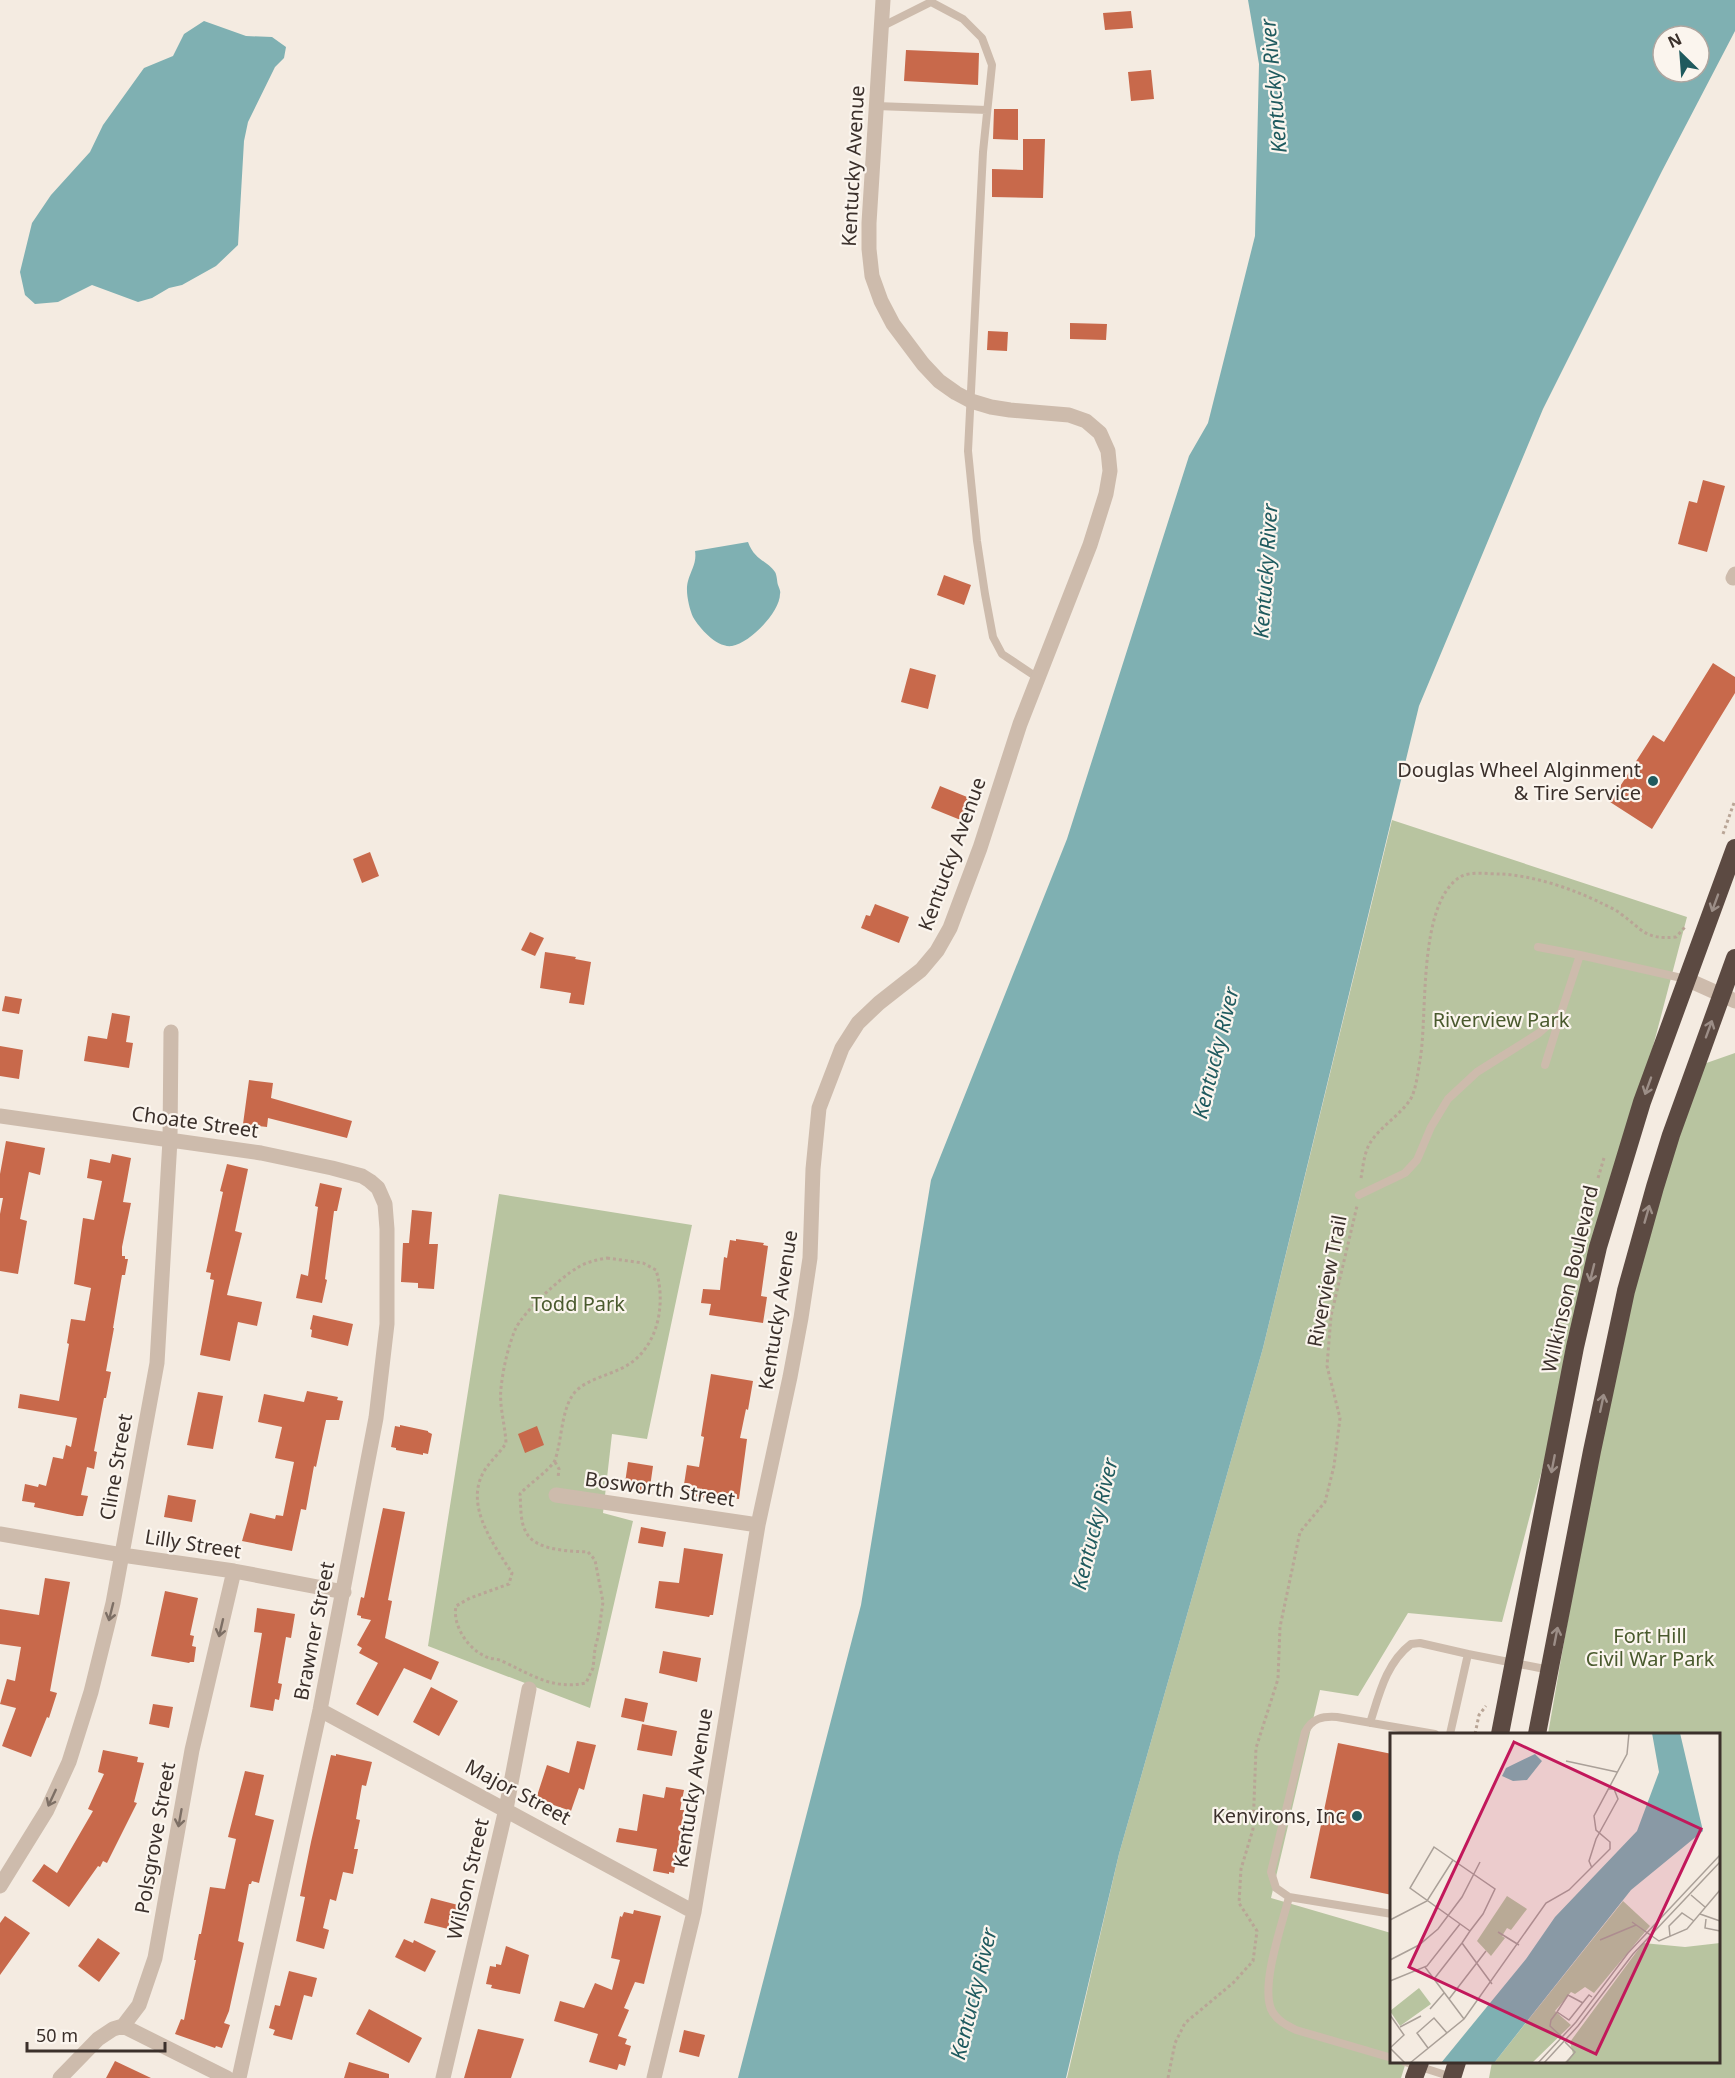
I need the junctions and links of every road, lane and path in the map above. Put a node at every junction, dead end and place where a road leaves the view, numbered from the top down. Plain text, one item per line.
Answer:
1 (883, 0) edge
2 (930, 1) edge
3 (881, 27) junction
4 (876, 106) junction
5 (987, 110) junction
6 (971, 401) junction
7 (1038, 678) junction
8 (1735, 800) edge
9 (1729, 841) edge
10 (1689, 922) dead end
11 (1538, 947) dead end
12 (1580, 955) junction
13 (1735, 958) edge
14 (1686, 980) junction
15 (1728, 998) edge
16 (1561, 1013) junction
17 (171, 1032) dead end
18 (1545, 1065) dead end
19 (0, 1116) edge
20 (170, 1140) junction
21 (378, 1188) joint
22 (1359, 1195) junction
23 (542, 1473) joint
24 (556, 1495) dead end
25 (758, 1525) junction
26 (0, 1534) edge
27 (122, 1555) junction
28 (234, 1571) junction
29 (344, 1592) junction
30 (1468, 1654) junction
31 (1514, 1662) junction
32 (1550, 1670) junction
33 (529, 1689) dead end
34 (320, 1710) junction
35 (1370, 1723) junction
36 (1429, 1733) edge
37 (1450, 1733) edge
38 (1500, 1733) edge
39 (1537, 1733) edge
40 (506, 1809) junction
41 (0, 1886) edge
42 (1289, 1897) junction
43 (694, 1912) junction
44 (1390, 1914) edge
45 (123, 2026) junction
46 (1390, 2057) edge
47 (1414, 2067) edge
48 (1454, 2072) edge
49 (60, 2078) edge
50 (227, 2078) edge
51 (239, 2078) edge
52 (443, 2078) edge
53 (654, 2078) edge
54 (1168, 2078) edge

1 - 3 street, Kentucky Avenue
2 - 3 lane
2 - 5 lane
3 - 4 street, Kentucky Avenue
4 - 5 lane
4 - 6 street, Kentucky Avenue
5 - 6 lane
6 - 7 lane
6 - 7 street, Kentucky Avenue
7 - 25 street, Kentucky Avenue
8 - 9 path
9 -> 14 highway, Wilkinson Boulevard
10 - 22 path, Riverview Trail
11 - 12 lane
12 - 14 lane
12 - 16 lane
13 - 15 highway
14 - 15 street
14 -> 31 highway, Wilkinson Boulevard
32 -> 15 highway
16 - 18 lane
16 - 22 lane
17 - 20 street, Cline Street
19 - 20 street, Choate Street
20 - 21 street, Choate Street
20 - 27 street, Cline Street
21 - 29 street, Brawner Street
22 - 54 path, Riverview Trail
23 - 23 path
24 - 25 street, Bosworth Street
25 - 43 street, Kentucky Avenue
26 - 27 street, Lilly Street
27 - 28 street, Lilly Street
27 -> 41 street, Cline Street
28 - 29 street, Lilly Street
28 -> 45 street, Polsgrove Street
29 - 34 street, Brawner Street
30 - 31 lane
30 - 35 lane
30 - 37 lane
31 - 32 lane
31 - 38 highway, Wilkinson Boulevard
32 - 39 highway
33 - 40 street, Wilson Street
34 - 40 street, Major Street
34 - 51 street, Brawner Street
35 - 36 lane
35 - 42 lane
40 - 43 street, Major Street
40 - 52 street, Wilson Street
42 - 44 lane
42 - 46 lane
43 - 53 street, Kentucky Avenue
45 - 49 street, Polsgrove Street
45 - 50 street
47 - 48 lane

